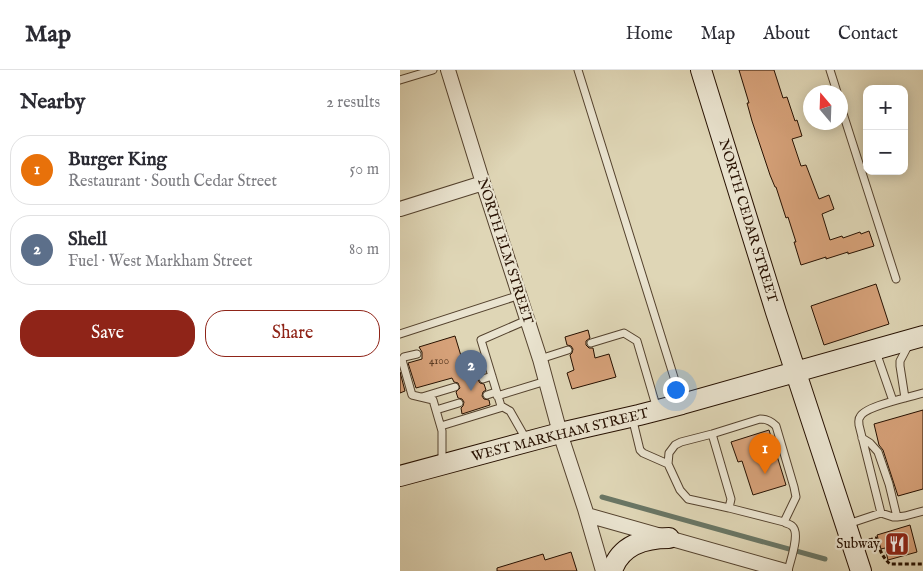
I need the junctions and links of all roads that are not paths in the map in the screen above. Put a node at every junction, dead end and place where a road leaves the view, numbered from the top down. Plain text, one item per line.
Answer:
1 (433, 70) edge
2 (448, 70) edge
3 (578, 70) edge
4 (701, 70) edge
5 (830, 70) edge
6 (400, 80) edge
7 (835, 85) edge
8 (848, 129) edge
9 (483, 183) junction
10 (400, 209) edge
11 (896, 279) dead end
12 (520, 295) junction
13 (527, 320) junction
14 (400, 334) edge
15 (917, 337) edge
16 (591, 343) dead end
17 (875, 349) junction
18 (568, 350) dead end
19 (417, 354) dead end
20 (540, 359) junction
21 (796, 372) junction
22 (492, 376) junction
23 (483, 379) dead end
24 (546, 381) junction
25 (455, 387) dead end
26 (923, 393) edge
27 (497, 394) junction
28 (487, 395) dead end
29 (421, 397) junction
30 (905, 398) junction
31 (893, 402) junction
32 (459, 403) dead end
33 (682, 404) junction
34 (503, 407) junction
35 (436, 410) junction
36 (657, 410) junction
37 (632, 417) junction
38 (440, 426) junction
39 (560, 433) junction
40 (712, 434) junction
41 (862, 438) junction
42 (527, 441) junction
43 (442, 464) junction
44 (668, 464) junction
45 (400, 476) edge
46 (729, 508) junction
47 (923, 511) edge
48 (881, 513) junction
49 (587, 515) junction
50 (897, 517) junction
51 (784, 522) junction
52 (846, 525) junction
53 (669, 538) junction
54 (604, 571) edge
55 (612, 571) edge
56 (786, 571) edge
57 (861, 571) edge

1 - 6 lane
2 - 9 street, NORTH ELM STREET
3 - 33 lane
4 - 21 main road, NORTH CEDAR STREET
5 - 7 lane
8 - 11 lane
9 - 10 street
9 - 12 street, NORTH ELM STREET
12 - 13 street, NORTH ELM STREET
12 - 14 lane
13 - 20 street, NORTH ELM STREET
13 - 22 lane
15 - 17 main road, WEST MARKHAM STREET
15 - 30 lane
16 - 36 lane
17 - 21 main road, WEST MARKHAM STREET
17 - 31 lane
18 - 20 lane
19 - 29 lane
20 - 24 street, NORTH ELM STREET
21 - 33 main road, WEST MARKHAM STREET
21 - 52 main road, NORTH CEDAR STREET
22 - 23 lane
22 - 27 lane
24 - 27 lane
24 - 39 street, NORTH ELM STREET
25 - 29 lane
26 - 30 lane
27 - 28 lane
27 - 34 lane
29 - 35 lane
30 - 31 lane
31 - 41 lane
32 - 35 lane
33 - 36 main road, WEST MARKHAM STREET
34 - 38 lane
34 - 42 lane
35 - 38 lane
36 - 37 main road, WEST MARKHAM STREET
37 - 39 main road, WEST MARKHAM STREET
37 - 44 lane
38 - 43 lane
39 - 42 main road, WEST MARKHAM STREET
39 - 49 street, NORTH ELM STREET
40 - 44 lane
40 - 46 lane
40 - 51 lane
41 - 48 lane
41 - 50 lane
42 - 43 main road, WEST MARKHAM STREET
43 - 45 main road, WEST MARKHAM STREET
44 - 46 lane
46 - 51 lane
47 - 50 lane
48 - 50 lane
48 - 52 lane
49 - 53 street
49 - 54 street, NORTH ELM STREET
51 - 56 lane
52 - 57 main road, NORTH CEDAR STREET
53 - 55 main road
53 - 56 street

